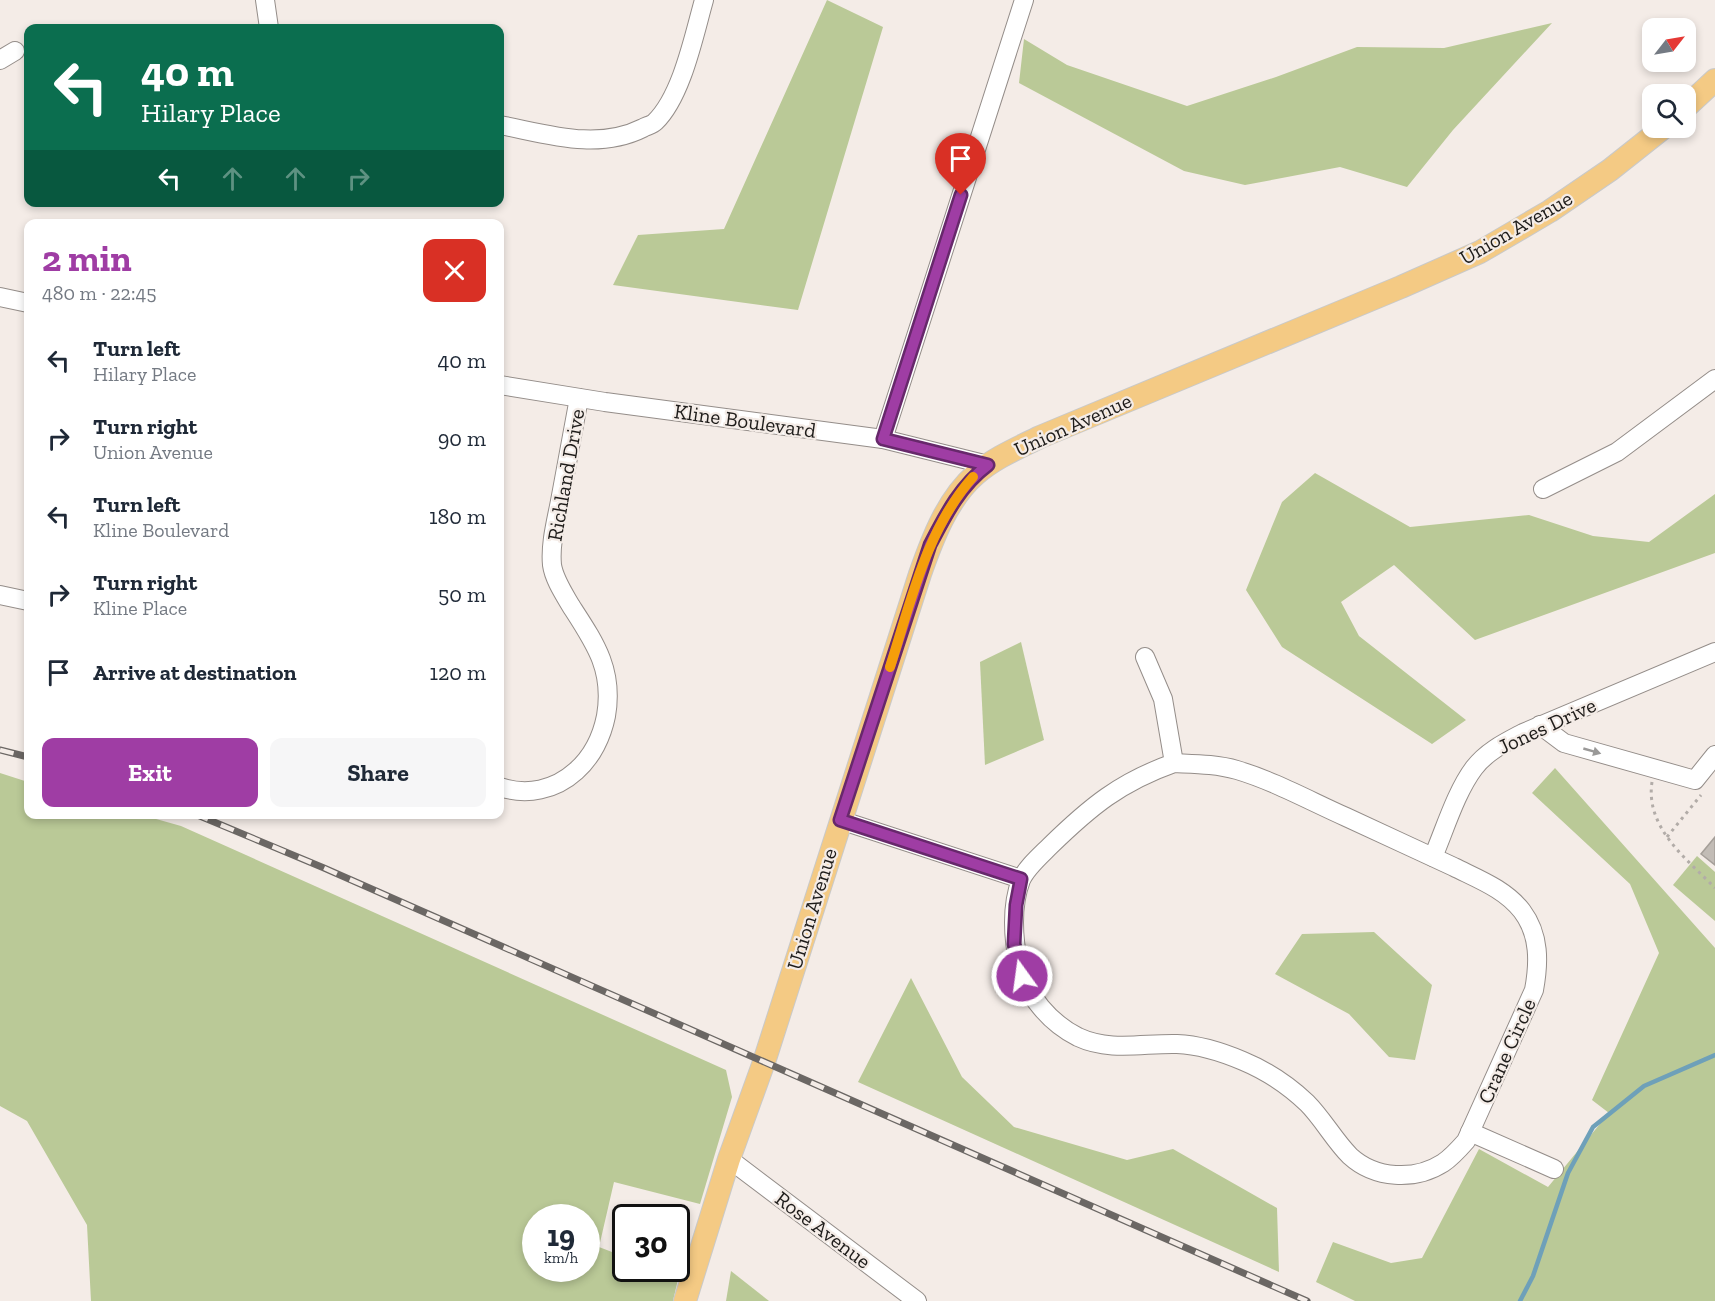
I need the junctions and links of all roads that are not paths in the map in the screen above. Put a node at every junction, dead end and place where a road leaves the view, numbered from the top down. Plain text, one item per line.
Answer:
1 (265, 0) edge
2 (704, 0) edge
3 (1024, 0) edge
4 (268, 24) edge
5 (1715, 80) edge
6 (1696, 98) edge
7 (504, 126) edge
8 (1650, 138) edge
9 (0, 297) edge
10 (24, 302) edge
11 (1715, 379) edge
12 (504, 386) edge
13 (579, 398) junction
14 (883, 439) junction
15 (988, 465) junction
16 (1543, 489) dead end
17 (0, 595) edge
18 (24, 600) edge
19 (1715, 652) edge
20 (1145, 657) dead end
21 (1540, 725) junction
22 (1715, 755) edge
23 (1174, 763) junction
24 (504, 788) edge
25 (840, 820) junction
26 (1433, 857) junction
27 (1021, 879) junction
28 (1470, 1132) junction
29 (729, 1159) junction
30 (1554, 1169) dead end
31 (685, 1301) edge
32 (917, 1301) edge

1 - 4 street
2 - 7 street
3 - 14 street
5 - 6 main road
8 - 15 main road, Union Avenue
9 - 10 street
11 - 16 street
12 - 13 street, Kline Boulevard
13 - 14 street, Kline Boulevard
13 - 24 street, Richland Drive
14 - 15 street, Kline Boulevard
15 - 25 main road, Union Avenue
17 - 18 street
19 - 21 street, Jones Drive
20 - 23 street
21 -> 22 street
21 - 26 street, Jones Drive
23 - 26 street, Crane Circle
23 - 27 street, Crane Circle
25 - 27 street
25 - 29 main road, Union Avenue
26 - 28 street, Crane Circle
27 - 28 street, Crane Circle
28 - 30 street
29 - 31 main road, Union Avenue
29 - 32 street, Rose Avenue

